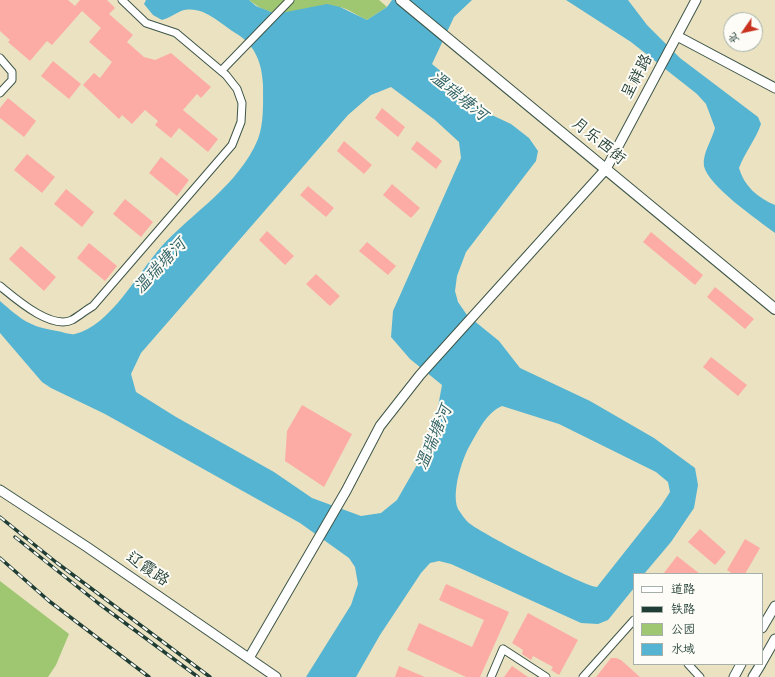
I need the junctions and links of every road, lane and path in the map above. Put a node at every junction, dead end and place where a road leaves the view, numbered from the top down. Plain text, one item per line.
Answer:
1 (122, 0) edge
2 (290, 0) edge
3 (401, 0) edge
4 (696, 0) edge
5 (677, 36) junction
6 (0, 58) edge
7 (222, 70) junction
8 (775, 88) edge
9 (0, 93) edge
10 (606, 169) junction
11 (0, 286) edge
12 (775, 309) edge
13 (0, 490) edge
14 (775, 606) edge
15 (633, 621) edge
16 (763, 626) edge
17 (775, 639) edge
18 (249, 658) junction
19 (763, 660) edge
20 (689, 665) edge
21 (740, 665) edge
22 (760, 665) edge
23 (276, 677) edge
24 (491, 677) edge
25 (546, 677) edge
26 (583, 677) edge
27 (700, 677) edge
28 (734, 677) edge
29 (753, 677) edge

1 - 7 street
2 - 7 street
3 - 10 main road, 月乐西街
4 - 5 street, 呈祥路
5 - 8 street
5 - 10 street, 呈祥路
6 - 9 street
7 - 11 street
10 - 12 main road, 月乐西街
10 - 18 street, 呈祥路
13 - 18 street, 辽霞路
14 - 16 street
15 - 26 street
17 - 19 street
18 - 23 street, 辽霞路
20 - 27 street
21 - 28 street
22 - 29 street
24 - 25 street

